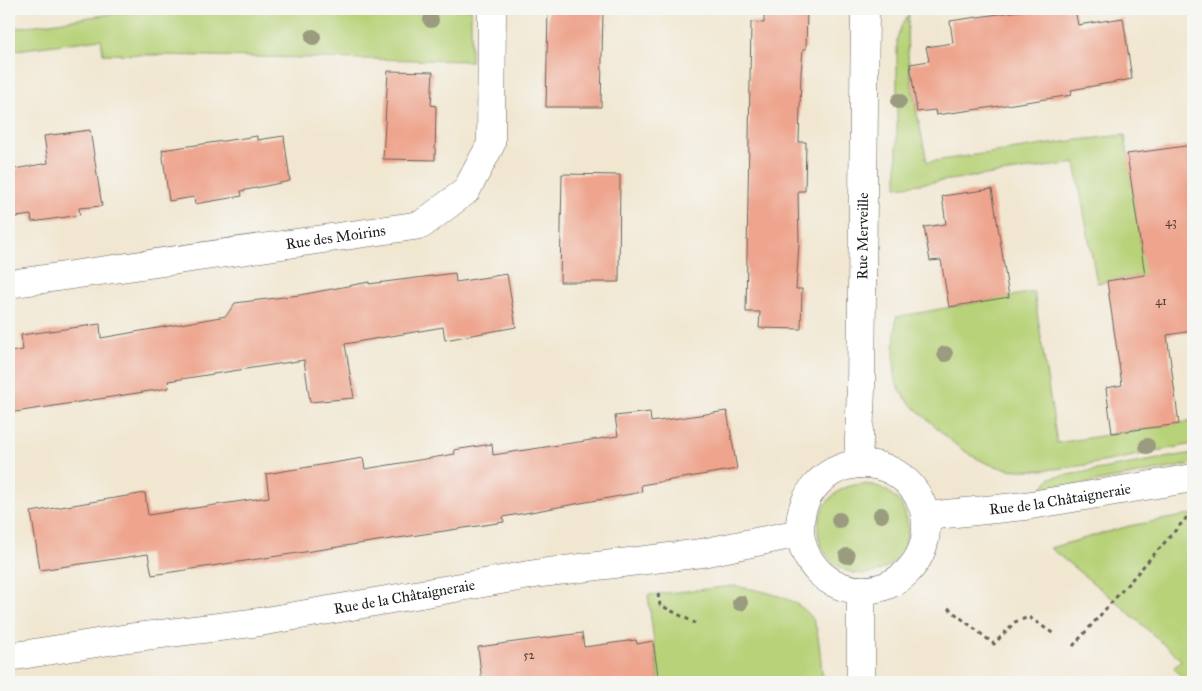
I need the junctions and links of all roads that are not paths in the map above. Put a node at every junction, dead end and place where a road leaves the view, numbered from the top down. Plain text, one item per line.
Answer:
1 (492, 9) edge
2 (865, 9) edge
3 (9, 284) edge
4 (858, 464) junction
5 (1193, 478) edge
6 (926, 516) junction
7 (800, 533) junction
8 (861, 591) junction
9 (9, 657) edge
10 (861, 682) edge

1 - 3 street, Rue des Moirins
2 - 4 street, Rue Merveille
4 - 6 street
4 - 7 street
5 - 6 street, Rue de la Châtaigneraie
6 - 8 street
7 - 8 street
7 - 9 street, Rue de la Châtaigneraie
8 - 10 street

